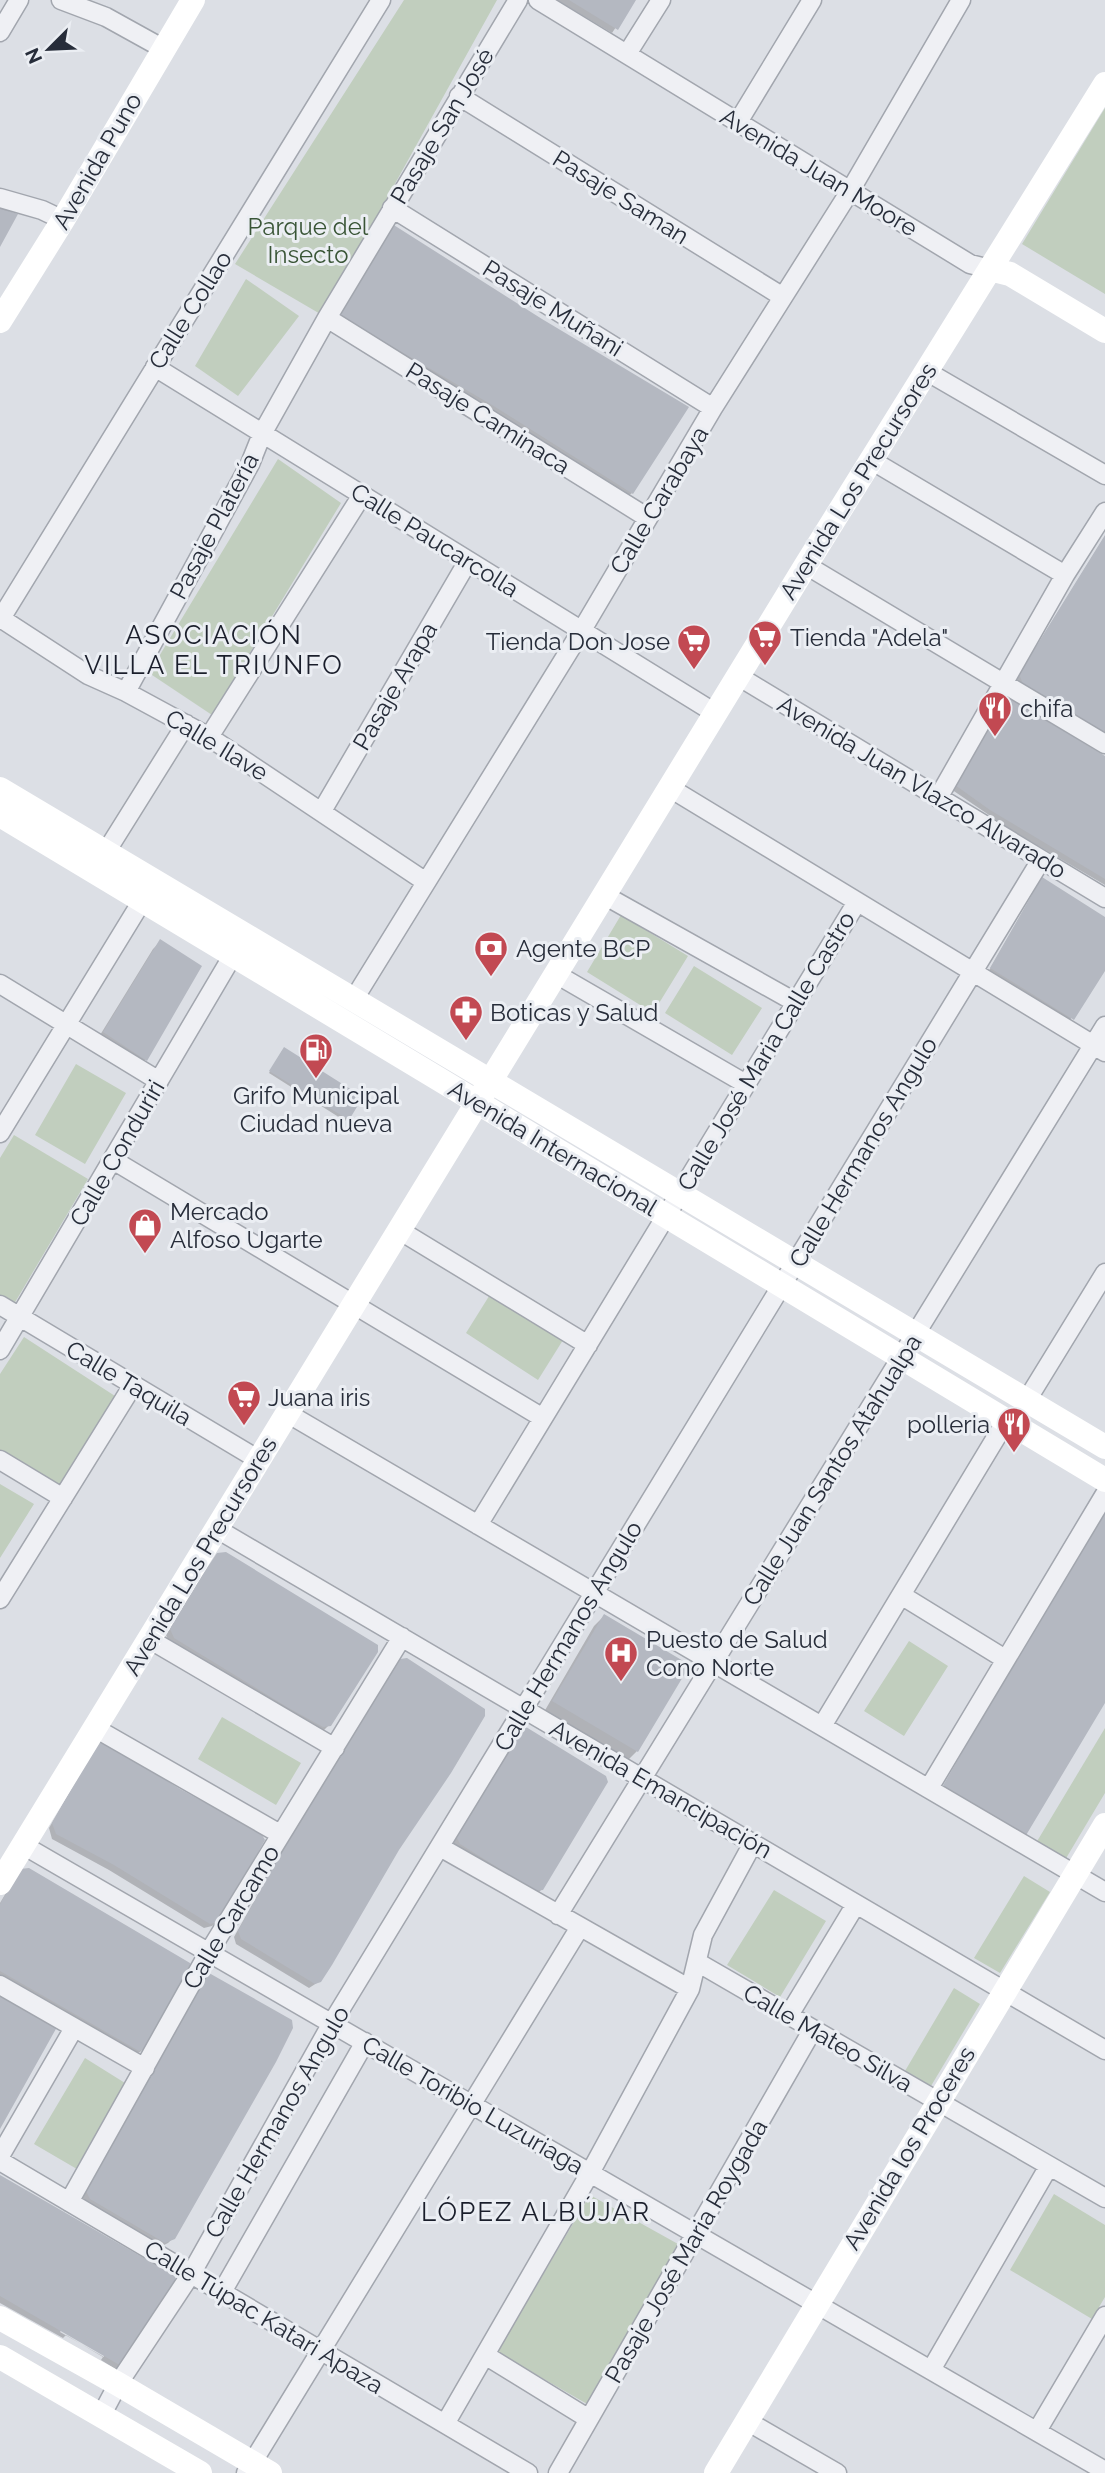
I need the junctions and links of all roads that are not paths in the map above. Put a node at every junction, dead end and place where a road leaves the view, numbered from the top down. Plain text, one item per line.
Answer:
1 (19, 0) edge
2 (61, 0) edge
3 (192, 0) edge
4 (381, 0) edge
5 (517, 0) edge
6 (538, 0) edge
7 (661, 0) edge
8 (812, 0) edge
9 (961, 0) edge
10 (0, 32) edge
11 (162, 48) junction
12 (626, 54) junction
13 (1105, 84) edge
14 (459, 96) junction
15 (738, 122) junction
16 (850, 191) junction
17 (0, 198) edge
18 (392, 208) junction
19 (63, 220) junction
20 (990, 269) junction
21 (783, 297) junction
22 (327, 318) junction
23 (0, 321) edge
24 (1105, 331) edge
25 (155, 367) junction
26 (926, 371) junction
27 (713, 408) junction
28 (262, 434) junction
29 (871, 460) junction
30 (1105, 475) edge
31 (362, 495) junction
32 (1105, 512) edge
33 (649, 518) junction
34 (468, 561) junction
35 (806, 565) junction
36 (1065, 575) junction
37 (1, 620) edge
38 (582, 630) junction
39 (738, 676) junction
40 (1004, 683) junction
41 (126, 692) junction
42 (715, 713) junction
43 (186, 724) junction
44 (209, 737) junction
45 (1105, 744) edge
46 (670, 788) junction
47 (0, 789) edge
48 (938, 798) junction
49 (322, 811) junction
50 (0, 815) edge
51 (1041, 860) junction
52 (100, 862) junction
53 (426, 882) junction
54 (604, 895) junction
55 (1105, 898) edge
56 (142, 901) junction
57 (857, 902) junction
58 (233, 955) junction
59 (973, 972) junction
60 (556, 974) junction
61 (0, 984) edge
62 (354, 999) junction
63 (795, 1002) junction
64 (66, 1024) junction
65 (1105, 1026) edge
66 (1099, 1049) edge
67 (159, 1081) junction
68 (491, 1081) junction
69 (746, 1084) junction
70 (477, 1102) junction
71 (0, 1133) edge
72 (113, 1160) junction
73 (679, 1193) junction
74 (666, 1216) junction
75 (399, 1230) junction
76 (796, 1262) junction
77 (1105, 1273) edge
78 (782, 1286) junction
79 (0, 1306) edge
80 (353, 1306) junction
81 (20, 1318) junction
82 (916, 1334) junction
83 (588, 1345) junction
84 (0, 1350) edge
85 (901, 1358) junction
86 (133, 1385) junction
87 (1027, 1400) junction
88 (287, 1413) junction
89 (543, 1418) junction
90 (1006, 1421) junction
91 (1105, 1447) edge
92 (0, 1460) edge
93 (259, 1460) junction
94 (1105, 1480) edge
95 (1105, 1494) edge
96 (63, 1497) junction
97 (478, 1525) junction
98 (216, 1528) junction
99 (594, 1593) junction
100 (901, 1595) junction
101 (0, 1598) edge
102 (402, 1637) junction
103 (149, 1639) junction
104 (1005, 1659) junction
105 (714, 1662) junction
106 (523, 1709) junction
107 (822, 1726) junction
108 (95, 1728) junction
109 (335, 1748) junction
110 (642, 1778) junction
111 (929, 1788) junction
112 (1105, 1825) edge
113 (280, 1834) junction
114 (753, 1843) junction
115 (23, 1845) junction
116 (440, 1847) junction
117 (1075, 1874) junction
118 (0, 1883) edge
119 (1105, 1892) edge
120 (856, 1904) junction
121 (558, 1915) junction
122 (580, 1927) junction
123 (209, 1952) junction
124 (697, 1962) junction
125 (0, 1985) edge
126 (690, 1989) junction
127 (1004, 1991) junction
128 (789, 2015) junction
129 (332, 2024) junction
130 (74, 2028) junction
131 (813, 2029) junction
132 (365, 2042) junction
133 (1105, 2050) edge
134 (145, 2068) junction
135 (938, 2101) junction
136 (472, 2104) junction
137 (0, 2158) edge
138 (1049, 2166) junction
139 (590, 2173) junction
140 (1105, 2198) edge
141 (69, 2202) junction
142 (696, 2234) junction
143 (191, 2274) junction
144 (222, 2292) junction
145 (816, 2303) junction
146 (1105, 2316) edge
147 (0, 2318) edge
148 (321, 2350) junction
149 (485, 2355) junction
150 (0, 2357) edge
151 (931, 2370) junction
152 (118, 2384) junction
153 (101, 2416) junction
154 (589, 2419) junction
155 (747, 2421) junction
156 (445, 2424) junction
157 (1037, 2431) junction
158 (256, 2470) edge
159 (1105, 2471) edge
160 (200, 2473) edge
161 (528, 2473) edge
162 (558, 2473) edge
163 (716, 2473) edge
164 (837, 2473) edge

1 - 10 street
2 - 11 street
3 - 11 street, Avenida Puno
4 - 25 street, Calle Collao
5 - 14 street, Pasaje San José
6 - 12 street, Avenida Juan Moore
7 - 12 street
8 - 15 street
9 - 16 street, Calle Carabaya
11 - 19 street, Avenida Puno
12 - 15 street, Avenida Juan Moore
13 - 20 street, Avenida Los Precursores
14 - 18 street, Pasaje San José
14 - 21 street, Pasaje Saman
15 - 16 street, Avenida Juan Moore
16 - 20 street, Avenida Juan Moore
16 - 21 street, Calle Carabaya
17 - 19 street
18 - 22 street, Pasaje San José
18 - 27 street, Pasaje Muñani
19 - 23 street, Avenida Puno
20 - 24 street, Avenida Juan Moore
20 - 26 street, Avenida Los Precursores
21 - 27 street, Calle Carabaya
22 - 28 street, Pasaje San José
22 - 33 street, Pasaje Caminaca
25 - 28 street, Calle Paucarcolla
25 - 37 street, Calle Collao
26 - 29 street, Avenida Los Precursores
26 - 30 street
27 - 33 street, Calle Carabaya
28 - 31 street, Calle Paucarcolla
28 - 41 street, Pasaje Platería
29 - 35 street, Avenida Los Precursores
29 - 36 street
31 - 34 street, Calle Paucarcolla
31 - 44 street
32 - 36 street
33 - 38 street, Calle Carabaya
34 - 38 street, Calle Paucarcolla
34 - 49 street, Pasaje Arapa
35 - 39 street, Avenida Los Precursores
35 - 40 street
36 - 40 street
37 - 41 street, Calle Ilave
38 - 42 street, Calle Paucarcolla
38 - 53 street, Calle Carabaya
39 - 42 street, Avenida Los Precursores
39 - 48 street, Avenida Juan Vlazco Alvarado
40 - 45 street
40 - 48 street
41 - 43 street, Calle Ilave
42 - 46 street, Avenida Los Precursores
43 - 44 street, Calle Ilave
43 - 52 street
44 - 49 street, Calle Ilave
46 - 54 street, Avenida Los Precursores
46 - 57 street
47 - 52 street, Avenida Internacional
48 - 51 street, Avenida Juan Vlazco Alvarado
49 - 53 street, Calle Ilave
50 - 52 street, Avenida Internacional
51 - 55 street, Avenida Juan Vlazco Alvarado
51 - 59 street, Calle Hermanos Angulo
52 - 56 street, Avenida Internacional
52 - 62 street, Avenida Internacional
53 - 62 street, Calle Carabaya
54 - 60 street, Avenida Los Precursores
54 - 63 street
56 - 58 street, Avenida Internacional
56 - 64 street
57 - 59 street
57 - 63 street, Calle José Maria Calle Castro
58 - 67 street, Calle Conduriri
58 - 70 street, Avenida Internacional
59 - 66 street
59 - 76 street, Calle Hermanos Angulo
60 - 68 street, Avenida Los Precursores
60 - 69 street
61 - 64 street
62 - 68 street, Avenida Internacional
63 - 69 street, Calle José Maria Calle Castro
64 - 67 street
64 - 71 street
65 - 66 street, Calle Juan Santos Atahualpa
66 - 82 street, Calle Juan Santos Atahualpa
67 - 72 street, Calle Conduriri
68 - 70 street, Avenida Los Precursores
68 - 73 street, Avenida Internacional
69 - 73 street, Calle José Maria Calle Castro
70 - 74 street, Avenida Internacional
70 - 75 street, Avenida Los Precursores
72 - 80 street
72 - 81 street, Calle Conduriri
73 - 74 street, Calle José Maria Calle Castro
73 - 76 street, Avenida Internacional
74 - 78 street, Avenida Internacional
74 - 83 street, Calle José Maria Calle Castro
75 - 80 street, Avenida Los Precursores
75 - 83 street
76 - 78 street, Calle Hermanos Angulo
76 - 82 street, Avenida Internacional
77 - 87 street
78 - 85 street, Avenida Internacional
78 - 99 street, Calle Hermanos Angulo
79 - 81 street, Calle Taquila
80 - 88 street, Avenida Los Precursores
80 - 89 street
81 - 84 street, Calle Conduriri
81 - 86 street, Calle Taquila
82 - 85 street, Calle Juan Santos Atahualpa
82 - 87 street, Avenida Internacional
83 - 89 street, Calle José Maria Calle Castro
85 - 90 street, Avenida Internacional
85 - 105 street, Calle Juan Santos Atahualpa
86 - 93 street, Calle Taquila
86 - 96 street
87 - 91 street, Avenida Internacional
88 - 93 street, Avenida Los Precursores
88 - 97 street
89 - 97 street, Calle José Maria Calle Castro
90 - 94 street, Avenida Internacional
90 - 100 street
92 - 96 street
93 - 98 street, Avenida Los Precursores
95 - 104 street
96 - 101 street
97 - 99 street
98 - 102 street, Avenida Emancipación
98 - 103 street, Avenida Los Precursores
99 - 105 street
99 - 106 street, Calle Hermanos Angulo
100 - 104 street
100 - 107 street
102 - 106 street, Avenida Emancipación
102 - 109 street, Calle Carcamo
103 - 108 street, Avenida Los Precursores
103 - 109 street
104 - 111 street
105 - 107 street
105 - 110 street, Calle Juan Santos Atahualpa
106 - 110 street, Avenida Emancipación
106 - 116 street, Calle Hermanos Angulo
107 - 111 street
108 - 113 street
108 - 115 street, Avenida Los Precursores
109 - 113 street, Calle Carcamo
110 - 114 street, Avenida Emancipación
110 - 121 street, Calle Juan Santos Atahualpa
111 - 117 street
112 - 117 street, Avenida los Proceres
113 - 123 street, Calle Carcamo
114 - 120 street, Avenida Emancipación
114 - 124 street
115 - 118 street, Avenida Los Precursores
115 - 123 street, Calle Toribio Luzuriaga
116 - 121 street
116 - 129 street, Calle Hermanos Angulo
117 - 119 street
117 - 127 street, Avenida los Proceres
120 - 127 street, Avenida Emancipación
120 - 128 street
121 - 122 street
122 - 126 street
122 - 136 street
123 - 129 street, Calle Toribio Luzuriaga
123 - 134 street, Calle Carcamo
124 - 126 street
124 - 128 street, Calle Mateo Silva
125 - 130 street
126 - 139 street
127 - 133 street, Avenida Emancipación
127 - 135 street, Avenida los Proceres
128 - 131 street, Calle Mateo Silva
129 - 132 street, Calle Toribio Luzuriaga
129 - 143 street, Calle Hermanos Angulo
130 - 134 street
130 - 137 street
131 - 135 street, Calle Mateo Silva
131 - 142 street, Pasaje José Maria Roygada
132 - 136 street, Calle Toribio Luzuriaga
132 - 144 street, Calle Hermanos Angulo
134 - 141 street, Calle Carcamo
135 - 138 street, Calle Mateo Silva
135 - 145 street, Avenida los Proceres
136 - 139 street, Calle Toribio Luzuriaga
136 - 148 street
137 - 141 street, Calle Túpac Katari Apaza
138 - 140 street, Calle Mateo Silva
138 - 151 street
139 - 142 street, Calle Toribio Luzuriaga
139 - 149 street
141 - 143 street, Calle Túpac Katari Apaza
142 - 145 street, Calle Toribio Luzuriaga
142 - 154 street, Pasaje José Maria Roygada
143 - 144 street, Calle Túpac Katari Apaza
143 - 152 street, Calle Hermanos Angulo
144 - 148 street, Calle Túpac Katari Apaza
145 - 151 street, Calle Toribio Luzuriaga
145 - 155 street, Avenida los Proceres
146 - 157 street
147 - 152 street
148 - 156 street, Calle Túpac Katari Apaza
148 - 158 street
149 - 154 street
149 - 156 street
150 - 153 street
151 - 157 street, Calle Toribio Luzuriaga
152 - 153 street, Calle Hermanos Angulo
152 - 158 street
153 - 160 street
154 - 162 street, Pasaje José Maria Roygada
155 - 163 street, Avenida los Proceres
155 - 164 street
156 - 161 street, Calle Túpac Katari Apaza
157 - 159 street, Calle Toribio Luzuriaga

